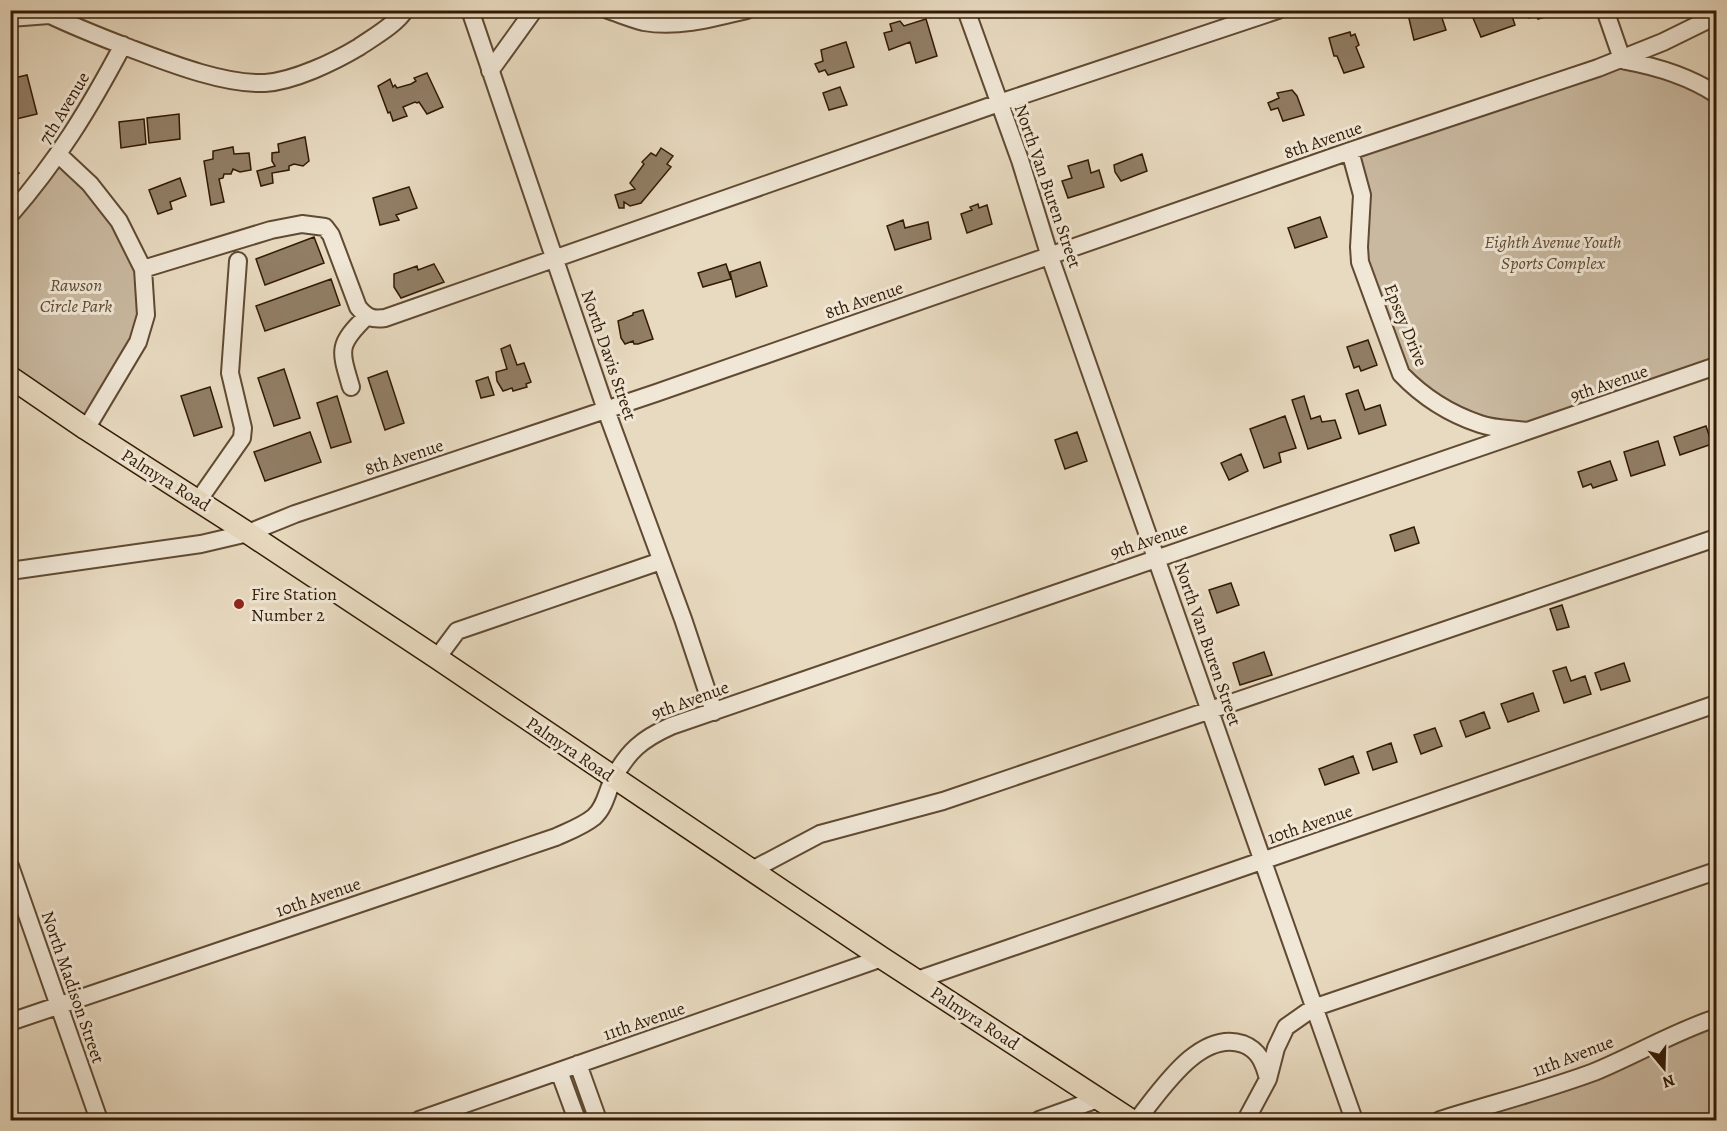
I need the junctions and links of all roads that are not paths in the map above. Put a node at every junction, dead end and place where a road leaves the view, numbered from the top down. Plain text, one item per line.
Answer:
1 (405, 10) edge
2 (470, 10) edge
3 (534, 10) edge
4 (608, 10) edge
5 (747, 10) edge
6 (966, 10) edge
7 (1278, 10) edge
8 (1605, 10) edge
9 (44, 13) edge
10 (1716, 16) edge
11 (10, 18) edge
12 (123, 45) junction
13 (1622, 59) junction
14 (490, 71) junction
15 (1716, 94) edge
16 (999, 103) junction
17 (1350, 152) junction
18 (59, 155) junction
19 (10, 215) edge
20 (555, 257) junction
21 (1050, 257) junction
22 (238, 261) dead end
23 (143, 269) junction
24 (366, 317) junction
25 (1716, 366) edge
26 (10, 377) edge
27 (351, 387) dead end
28 (606, 410) junction
29 (86, 429) junction
30 (1530, 431) junction
31 (198, 501) junction
32 (248, 533) junction
33 (1716, 538) edge
34 (1158, 558) junction
35 (662, 561) junction
36 (10, 571) edge
37 (436, 658) junction
38 (1716, 704) edge
39 (714, 712) junction
40 (1210, 712) junction
41 (614, 779) junction
42 (1262, 861) junction
43 (10, 866) edge
44 (752, 870) junction
45 (1716, 871) edge
46 (882, 958) junction
47 (917, 980) junction
48 (59, 1005) junction
49 (1313, 1008) junction
50 (1716, 1018) edge
51 (10, 1022) edge
52 (578, 1064) junction
53 (559, 1071) junction
54 (1268, 1079) junction
55 (1098, 1099) junction
56 (572, 1119) edge
57 (99, 1120) edge
58 (418, 1120) edge
59 (598, 1120) edge
60 (1040, 1120) edge
61 (1131, 1120) edge
62 (1137, 1120) edge
63 (1246, 1120) edge
64 (1354, 1120) edge
65 (1440, 1120) edge

1 - 12 street
2 - 14 street, North Davis Street
3 - 14 street
4 - 5 street
6 - 16 street, North Van Buren Street
7 - 16 street
8 - 13 street
9 - 11 street
9 - 12 street
10 - 13 street, 8th Avenue
12 - 18 street, 7th Avenue
13 - 15 street
13 - 17 street, 8th Avenue
14 - 20 street, North Davis Street
16 - 20 street
16 - 21 street, North Van Buren Street
17 - 21 street, 8th Avenue
17 - 30 street, Epsey Drive
18 - 19 street, 7th Avenue
18 - 23 street
20 - 24 street
20 - 28 street, North Davis Street
21 - 28 street, 8th Avenue
21 - 34 street, North Van Buren Street
22 - 31 street
23 - 24 street
23 - 29 street
24 - 27 street
25 - 30 street, 9th Avenue
26 - 29 main road, Palmyra Road
28 - 32 street, 8th Avenue
28 - 35 street, North Davis Street
29 - 31 main road, Palmyra Road
30 - 34 street, 9th Avenue
31 - 32 main road, Palmyra Road
32 - 36 street, 8th Avenue
32 - 37 main road, Palmyra Road
33 - 40 street
34 - 39 street, 9th Avenue
34 - 40 street, North Van Buren Street
35 - 37 street
35 - 39 street, North Davis Street
37 - 41 main road, Palmyra Road
38 - 42 street, 10th Avenue
39 - 41 street, 9th Avenue
40 - 42 street, North Van Buren Street
40 - 44 street
41 - 44 main road, Palmyra Road
41 - 48 street, 10th Avenue
42 - 47 street, 10th Avenue
42 - 49 street, North Van Buren Street
43 - 48 street, North Madison Street
44 - 46 main road, Palmyra Road
45 - 49 street
46 - 47 main road, Palmyra Road
46 - 52 street, 11th Avenue
47 - 55 main road, Palmyra Road
48 - 51 street, 10th Avenue
48 - 57 street, North Madison Street
49 - 54 street
49 - 64 street, North Van Buren Street
50 - 65 street, 11th Avenue
52 - 53 street, 11th Avenue
52 - 59 street
53 - 56 street
53 - 58 street, 11th Avenue
54 - 62 street
54 - 63 street
55 - 60 street
55 - 61 main road, Palmyra Road

